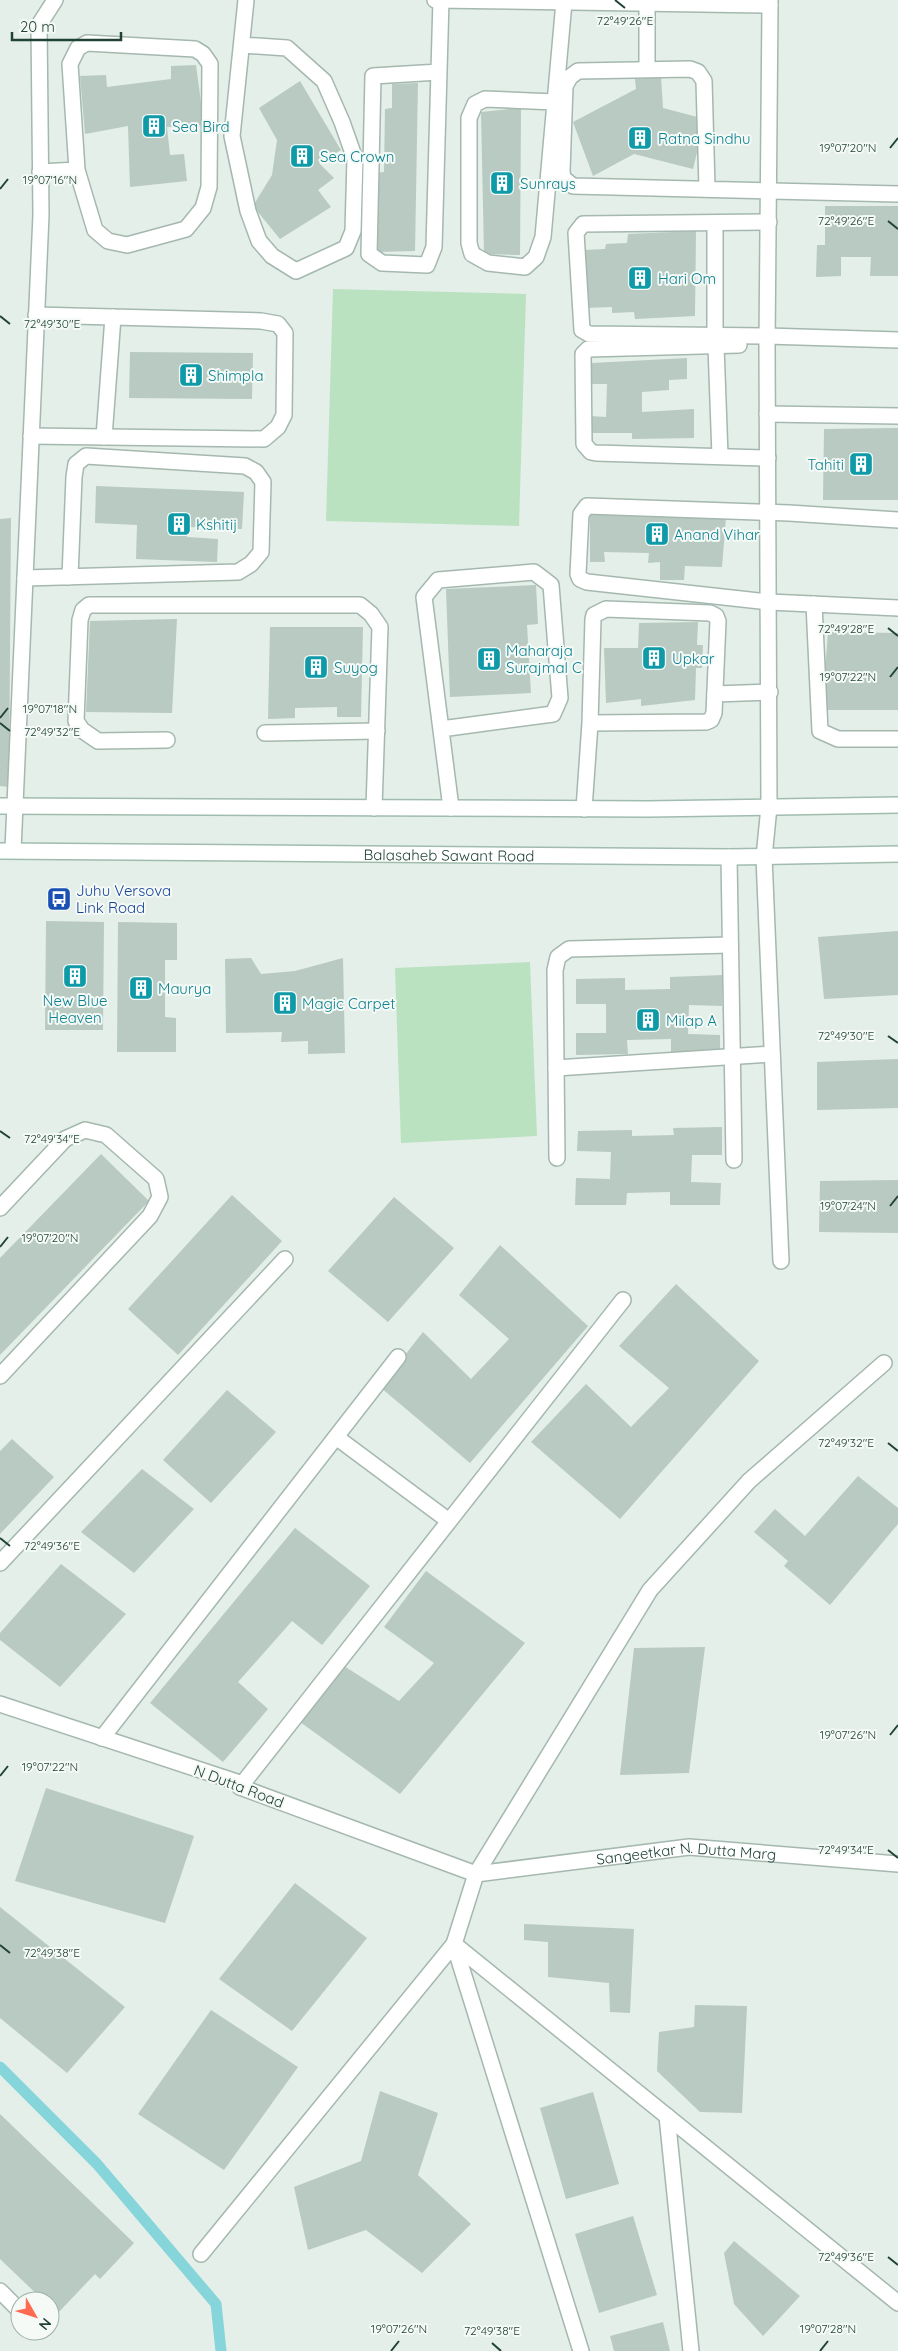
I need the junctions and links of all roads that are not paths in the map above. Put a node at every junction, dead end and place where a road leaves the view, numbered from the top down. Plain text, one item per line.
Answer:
1 (54, 0) edge
2 (246, 0) edge
3 (435, 0) edge
4 (440, 0) edge
5 (564, 2) junction
6 (647, 3) junction
7 (770, 3) edge
8 (242, 45) junction
9 (646, 69) junction
10 (439, 72) junction
11 (555, 102) junction
12 (77, 170) junction
13 (40, 172) junction
14 (707, 188) junction
15 (769, 189) junction
16 (898, 194) edge
17 (769, 222) junction
18 (715, 223) junction
19 (36, 315) junction
20 (113, 317) junction
21 (767, 340) junction
22 (898, 340) edge
23 (716, 341) junction
24 (767, 414) junction
25 (898, 416) edge
26 (31, 436) junction
27 (104, 437) junction
28 (720, 456) junction
29 (768, 458) junction
30 (768, 512) junction
31 (898, 520) edge
32 (70, 577) junction
33 (25, 578) junction
34 (769, 602) junction
35 (814, 604) junction
36 (898, 608) edge
37 (770, 692) junction
38 (714, 694) junction
39 (590, 723) junction
40 (441, 729) junction
41 (377, 731) junction
42 (265, 733) dead end
43 (898, 739) edge
44 (167, 740) dead end
45 (15, 805) junction
46 (0, 806) edge
47 (898, 806) edge
48 (769, 807) junction
49 (374, 808) junction
50 (451, 808) junction
51 (584, 809) junction
52 (7, 851) edge
53 (898, 854) edge
54 (729, 857) junction
55 (764, 857) junction
56 (730, 945) junction
57 (772, 1054) junction
58 (732, 1056) junction
59 (556, 1068) junction
60 (557, 1158) dead end
61 (734, 1160) dead end
62 (0, 1208) edge
63 (286, 1259) dead end
64 (781, 1262) dead end
65 (623, 1300) dead end
66 (398, 1357) dead end
67 (884, 1363) dead end
68 (0, 1376) edge
69 (336, 1437) junction
70 (449, 1521) junction
71 (0, 1563) edge
72 (0, 1704) edge
73 (102, 1738) junction
74 (240, 1787) junction
75 (898, 1864) edge
76 (476, 1874) junction
77 (454, 1944) junction
78 (666, 2116) junction
79 (201, 2254) dead end
80 (0, 2291) edge
81 (10, 2301) edge
82 (898, 2303) edge
83 (581, 2351) edge
84 (691, 2351) edge

1 - 13 street
2 - 8 street
3 - 4 street
4 - 5 street
4 - 10 street
5 - 6 street
5 - 11 street
6 - 7 street
6 - 9 street
7 - 15 street
8 - 8 street
9 - 14 street
9 - 14 street
10 - 10 street
11 - 11 street
12 - 12 street
12 - 13 street
13 - 19 street
14 - 15 street
15 - 16 street
15 - 17 street
17 - 18 street
17 - 21 street
18 - 23 street
18 - 23 street
19 - 20 street
19 - 26 street
20 - 27 street
20 - 27 street
21 - 22 street
21 - 23 street
21 - 24 street
23 - 28 street
23 - 28 street
24 - 25 street
24 - 29 street
26 - 27 street
26 - 33 street
28 - 29 street
29 - 30 street
30 - 31 street
30 - 34 street
30 - 34 street
32 - 32 street
32 - 33 street
33 - 45 street
34 - 35 street
34 - 37 street
35 - 36 street
35 - 43 street
37 - 38 street
37 - 48 street
38 - 39 street
38 - 39 street
39 - 51 street
40 - 40 street
40 - 50 street
41 - 42 street
41 - 44 street
41 - 49 street
45 - 46 street
45 - 49 street
45 - 52 street
47 - 48 street
48 - 51 street
48 - 55 street
49 - 50 street
50 - 51 street
52 - 54 street, Balasaheb Sawant Road
53 - 55 street, Balasaheb Sawant Road
54 - 55 street, Balasaheb Sawant Road
54 - 56 street
55 - 57 street
56 - 58 street
56 - 59 street
57 - 58 street
57 - 64 street
58 - 59 street
58 - 61 street
59 - 60 street
62 - 68 street
63 - 71 street
65 - 70 street
66 - 69 street
67 - 76 street
69 - 70 street
69 - 73 street
70 - 74 street
72 - 73 street, N Dutta Road
73 - 74 street, N Dutta Road
74 - 76 street, N Dutta Road
75 - 76 street, Sangeetkar N. Dutta Marg
76 - 77 street
77 - 78 street
77 - 79 street
77 - 83 street
78 - 82 street
78 - 84 street
80 - 81 street

